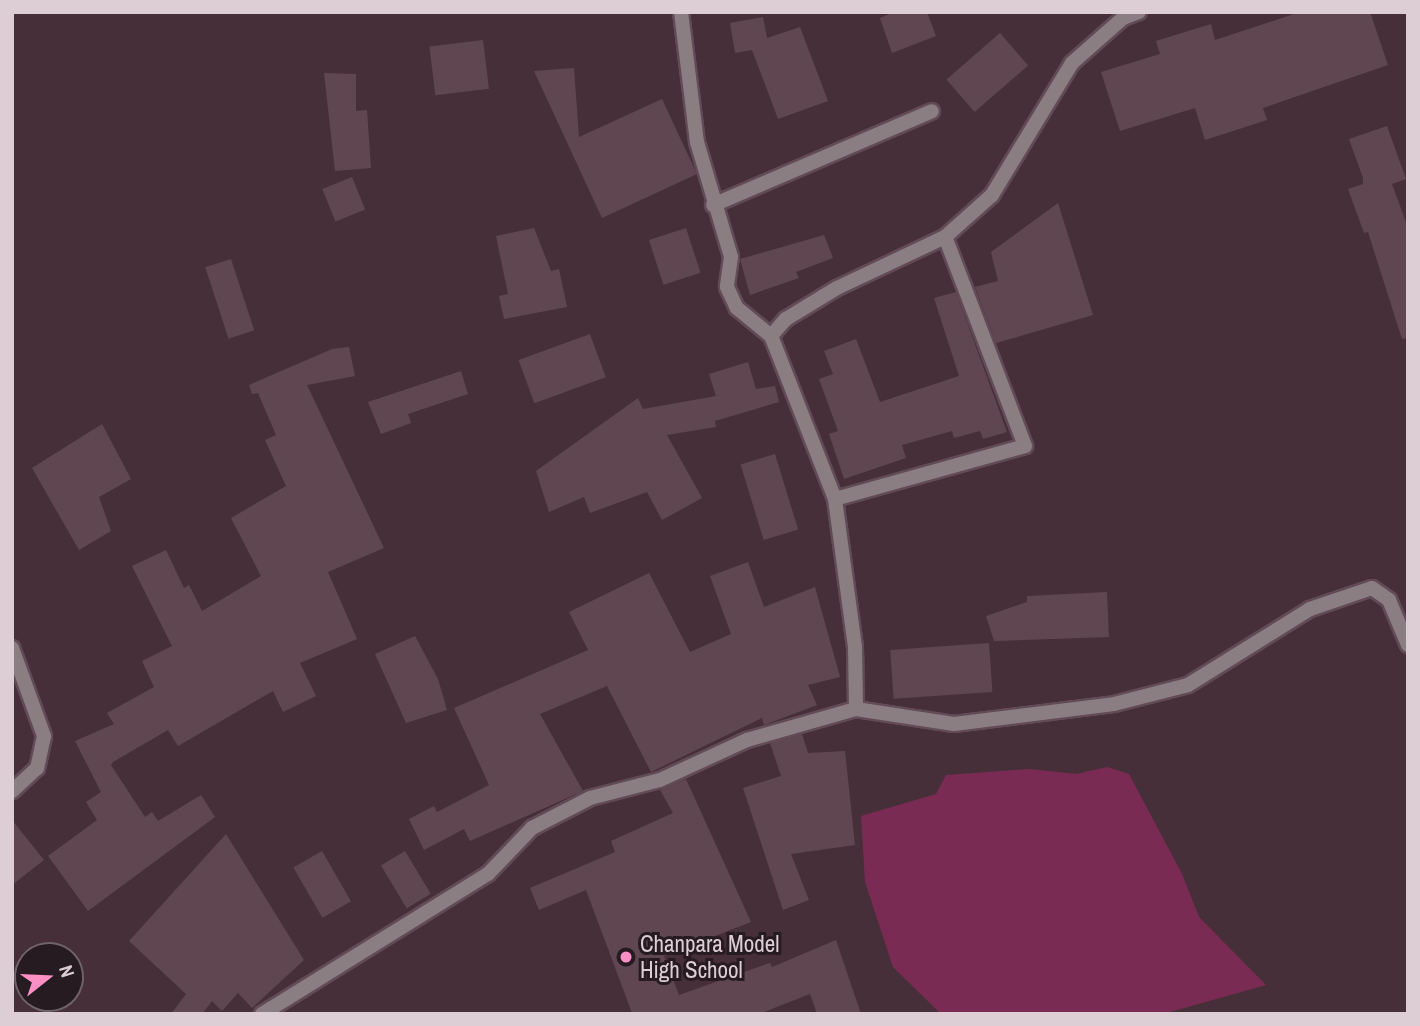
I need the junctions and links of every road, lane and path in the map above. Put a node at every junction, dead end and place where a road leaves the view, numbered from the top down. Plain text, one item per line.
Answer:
1 (681, 12) edge
2 (1139, 12) edge
3 (932, 111) dead end
4 (713, 205) junction
5 (945, 237) junction
6 (771, 336) junction
7 (835, 499) junction
8 (1408, 645) edge
9 (12, 648) edge
10 (856, 709) junction
11 (12, 791) edge
12 (262, 1014) edge

1 - 4 street
2 - 5 street
3 - 4 street
4 - 6 street
5 - 6 street
5 - 7 street
6 - 7 street
7 - 10 street
8 - 10 street
9 - 11 street
10 - 12 street

